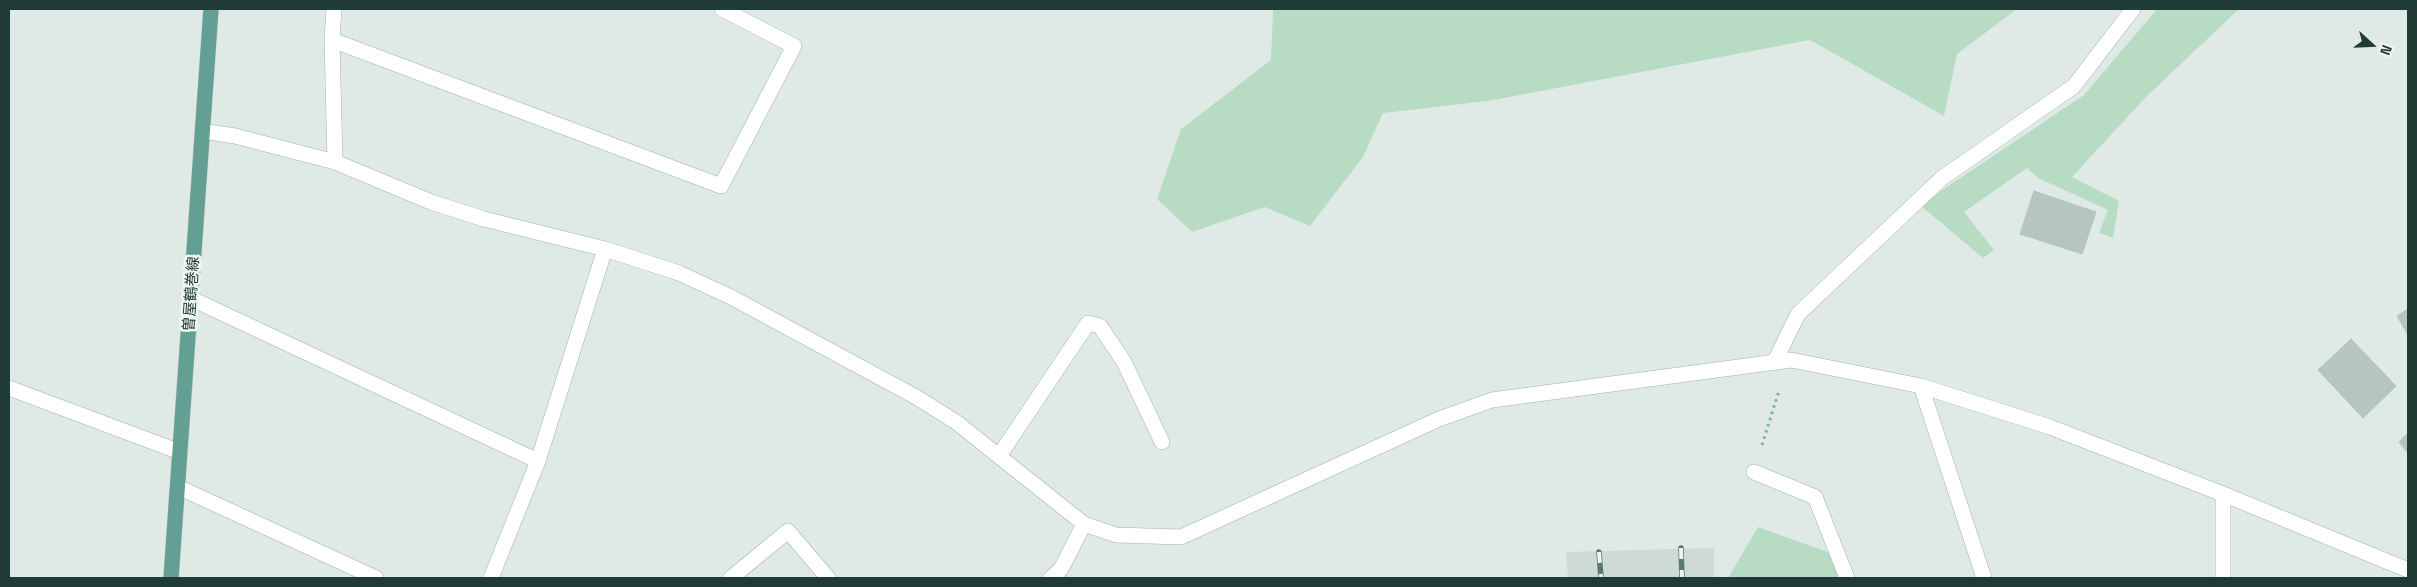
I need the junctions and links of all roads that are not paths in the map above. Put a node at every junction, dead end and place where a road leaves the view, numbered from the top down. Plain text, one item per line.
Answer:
1 (211, 9) edge
2 (334, 9) edge
3 (722, 9) edge
4 (2133, 9) edge
5 (332, 40) junction
6 (202, 132) junction
7 (335, 162) junction
8 (605, 249) junction
9 (192, 299) junction
10 (1775, 361) junction
11 (1921, 386) junction
12 (9, 388) edge
13 (1162, 442) dead end
14 (180, 452) junction
15 (999, 456) junction
16 (538, 461) junction
17 (1754, 472) road end
18 (178, 487) junction
19 (2223, 494) junction
20 (1084, 524) junction
21 (2408, 570) edge
22 (171, 578) edge
23 (376, 578) edge
24 (491, 578) edge
25 (732, 578) edge
26 (828, 578) edge
27 (1051, 578) edge
28 (1847, 578) edge
29 (1984, 578) edge
30 (2224, 578) edge

1 - 6 main road, 曽屋鶴巻線
2 - 5 street
3 - 5 street
4 - 10 street
5 - 7 street
6 - 7 street
6 - 9 main road, 曽屋鶴巻線
7 - 8 street
8 - 15 street
8 - 16 street
9 - 14 main road, 曽屋鶴巻線
9 - 16 street
10 - 11 street
10 - 20 street
11 - 19 street
11 - 29 street
12 - 14 street
13 - 15 street
14 - 18 main road, 曽屋鶴巻線
15 - 20 street
16 - 24 street
17 - 28 street
18 - 22 main road, 曽屋鶴巻線
18 - 23 street
19 - 21 street
19 - 30 street
20 - 27 street
25 - 26 street

